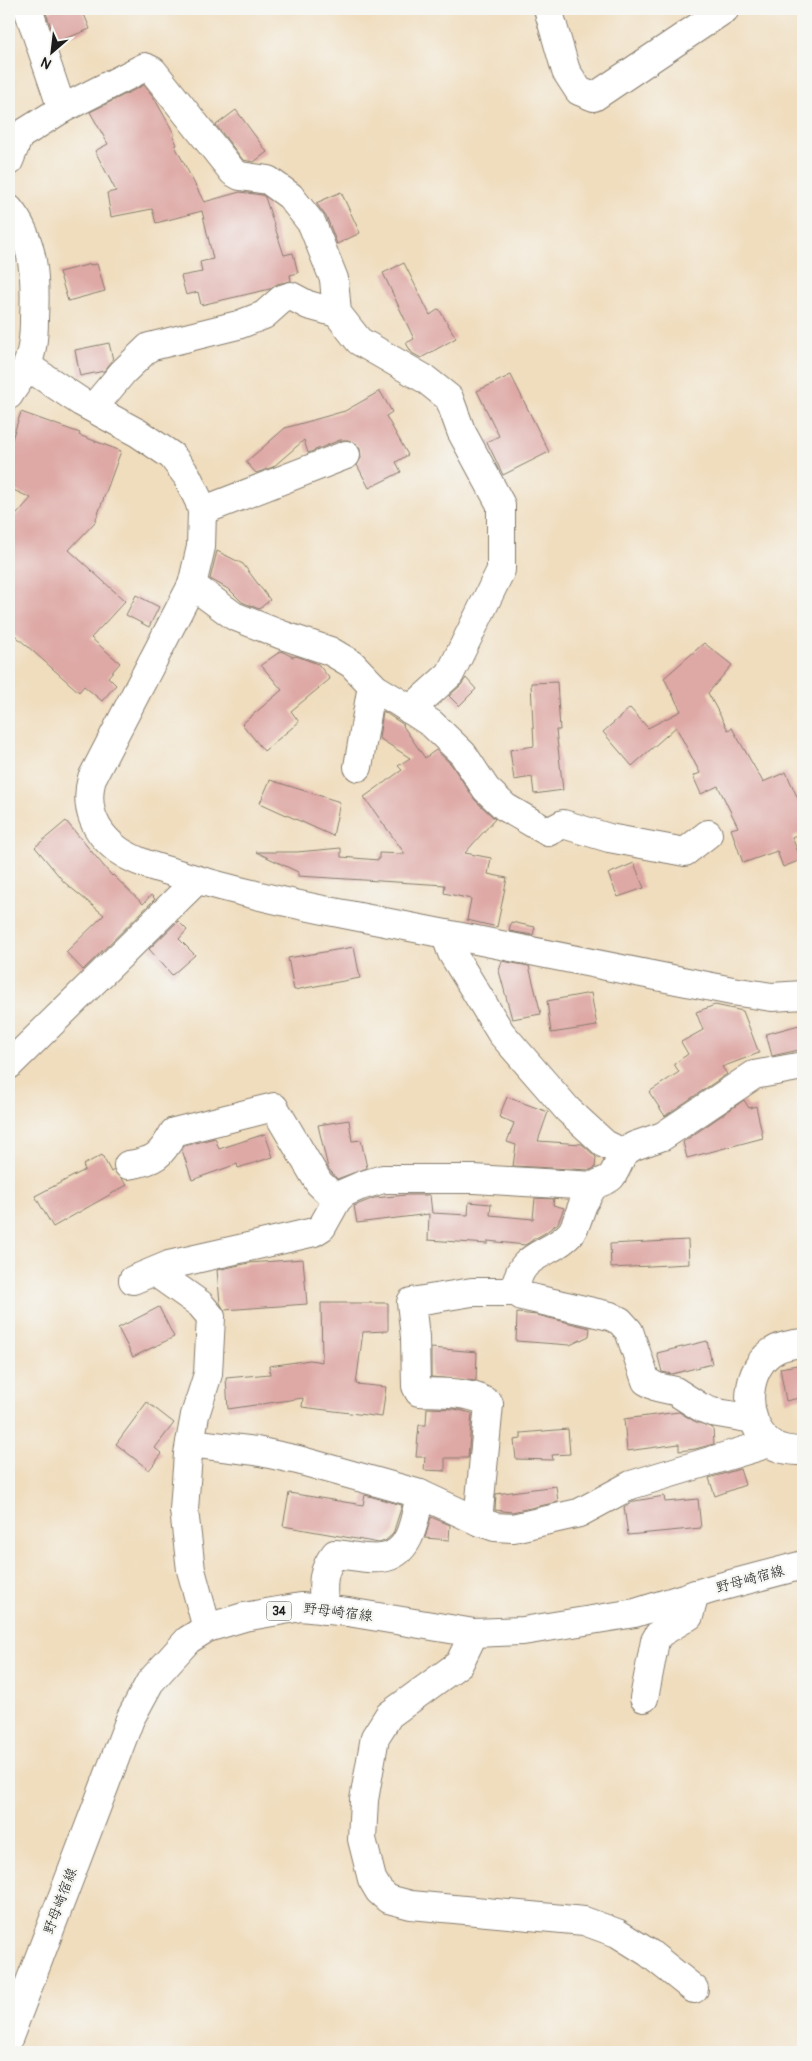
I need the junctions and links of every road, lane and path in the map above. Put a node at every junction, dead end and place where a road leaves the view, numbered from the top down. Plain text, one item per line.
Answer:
1 (28, 9) edge
2 (548, 9) edge
3 (725, 9) edge
4 (62, 109) junction
5 (9, 162) edge
6 (9, 209) edge
7 (337, 313) junction
8 (27, 366) junction
9 (9, 394) edge
10 (93, 408) junction
11 (346, 455) dead end
12 (202, 511) junction
13 (192, 585) junction
14 (372, 685) junction
15 (410, 710) junction
16 (358, 767) dead end
17 (708, 834) dead end
18 (197, 880) junction
19 (445, 934) junction
20 (803, 995) edge
21 (9, 1065) edge
22 (803, 1066) edge
23 (623, 1153) junction
24 (128, 1165) dead end
25 (594, 1186) junction
26 (337, 1200) junction
27 (516, 1292) junction
28 (803, 1343) edge
29 (753, 1419) junction
30 (190, 1443) junction
31 (770, 1443) junction
32 (803, 1451) edge
33 (420, 1494) junction
34 (478, 1521) junction
35 (803, 1565) edge
36 (695, 1594) junction
37 (324, 1610) junction
38 (207, 1628) junction
39 (474, 1633) junction
40 (644, 1698) dead end
41 (694, 1988) dead end
42 (9, 2037) edge

1 - 4 street
2 - 3 street
4 - 5 street
4 - 7 street
6 - 8 street
7 - 10 street
7 - 15 street
8 - 9 street
8 - 10 street
10 - 12 street
11 - 12 street
12 - 13 street
13 - 14 street
13 - 18 street
14 - 15 street
14 - 16 street
15 - 17 street
18 - 19 street
18 - 21 street
19 - 20 street
19 - 23 street
22 - 23 street
23 - 25 street
24 - 26 street
25 - 26 street
25 - 27 street
26 - 30 street
27 - 29 street
27 - 34 street
28 - 29 street
29 - 31 street
30 - 33 street
30 - 38 street
31 - 32 street
31 - 34 street
33 - 34 street
33 - 37 street
35 - 36 street, 野母崎宿線 / 34
36 - 39 street, 野母崎宿線 / 34
36 - 40 street
37 - 38 street, 野母崎宿線 / 34
37 - 39 street, 野母崎宿線 / 34
38 - 42 street, 野母崎宿線 / 34
39 - 41 street

